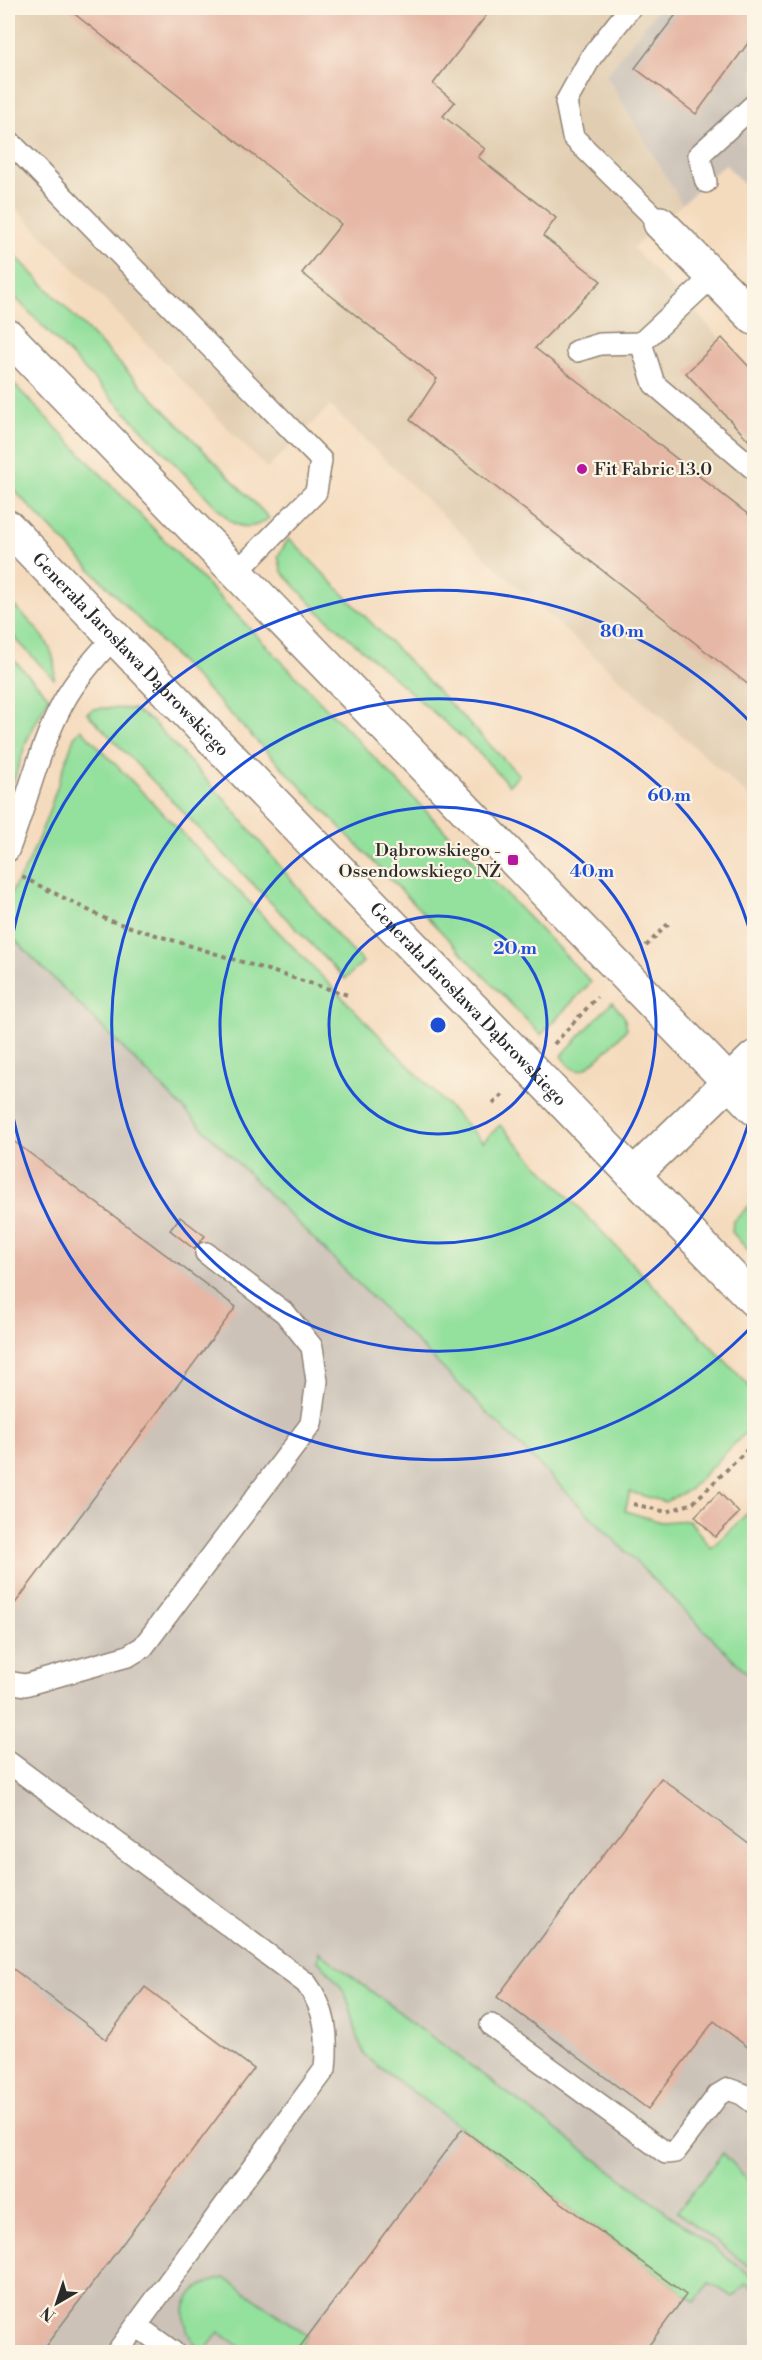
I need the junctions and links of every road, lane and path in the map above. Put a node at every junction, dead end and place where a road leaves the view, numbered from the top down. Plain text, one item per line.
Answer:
1 (630, 8) edge
2 (754, 105) edge
3 (8, 140) edge
4 (706, 182) dead end
5 (660, 223) joint
6 (713, 276) junction
7 (754, 318) edge
8 (8, 336) edge
9 (641, 343) junction
10 (577, 351) dead end
11 (754, 469) edge
12 (8, 527) edge
13 (236, 573) junction
14 (114, 637) junction
15 (8, 851) edge
16 (18, 875) dead end
17 (671, 921) dead end
18 (622, 971) junction
19 (351, 996) dead end
20 (754, 1058) edge
21 (531, 1068) junction
22 (729, 1082) junction
23 (493, 1104) dead end
24 (754, 1108) edge
25 (633, 1175) junction
26 (206, 1253) dead end
27 (754, 1300) edge
28 (754, 1443) edge
29 (633, 1504) dead end
30 (8, 1682) edge
31 (8, 1762) edge
32 (490, 2025) dead end
33 (754, 2103) edge
34 (137, 2326) junction
35 (117, 2352) edge
36 (173, 2352) edge

1 - 5 lane
2 - 4 lane
3 - 13 lane
5 - 6 main road
6 - 7 main road
6 - 9 lane
8 - 13 main road
9 - 10 lane
9 - 11 lane
12 - 14 main road, Generała Jarosława Dąbrowskiego
13 - 18 main road
14 - 15 lane
14 - 21 main road, Generała Jarosława Dąbrowskiego
16 - 19 path
17 - 18 path
18 - 21 path
18 - 22 main road
20 - 22 main road
21 - 23 path
21 - 25 main road, Generała Jarosława Dąbrowskiego
22 - 24 main road
22 - 25 main road
25 - 27 main road, Generała Jarosława Dąbrowskiego
26 - 30 lane
28 - 29 path
31 - 34 lane
32 - 33 lane
34 - 35 lane
34 - 36 lane

